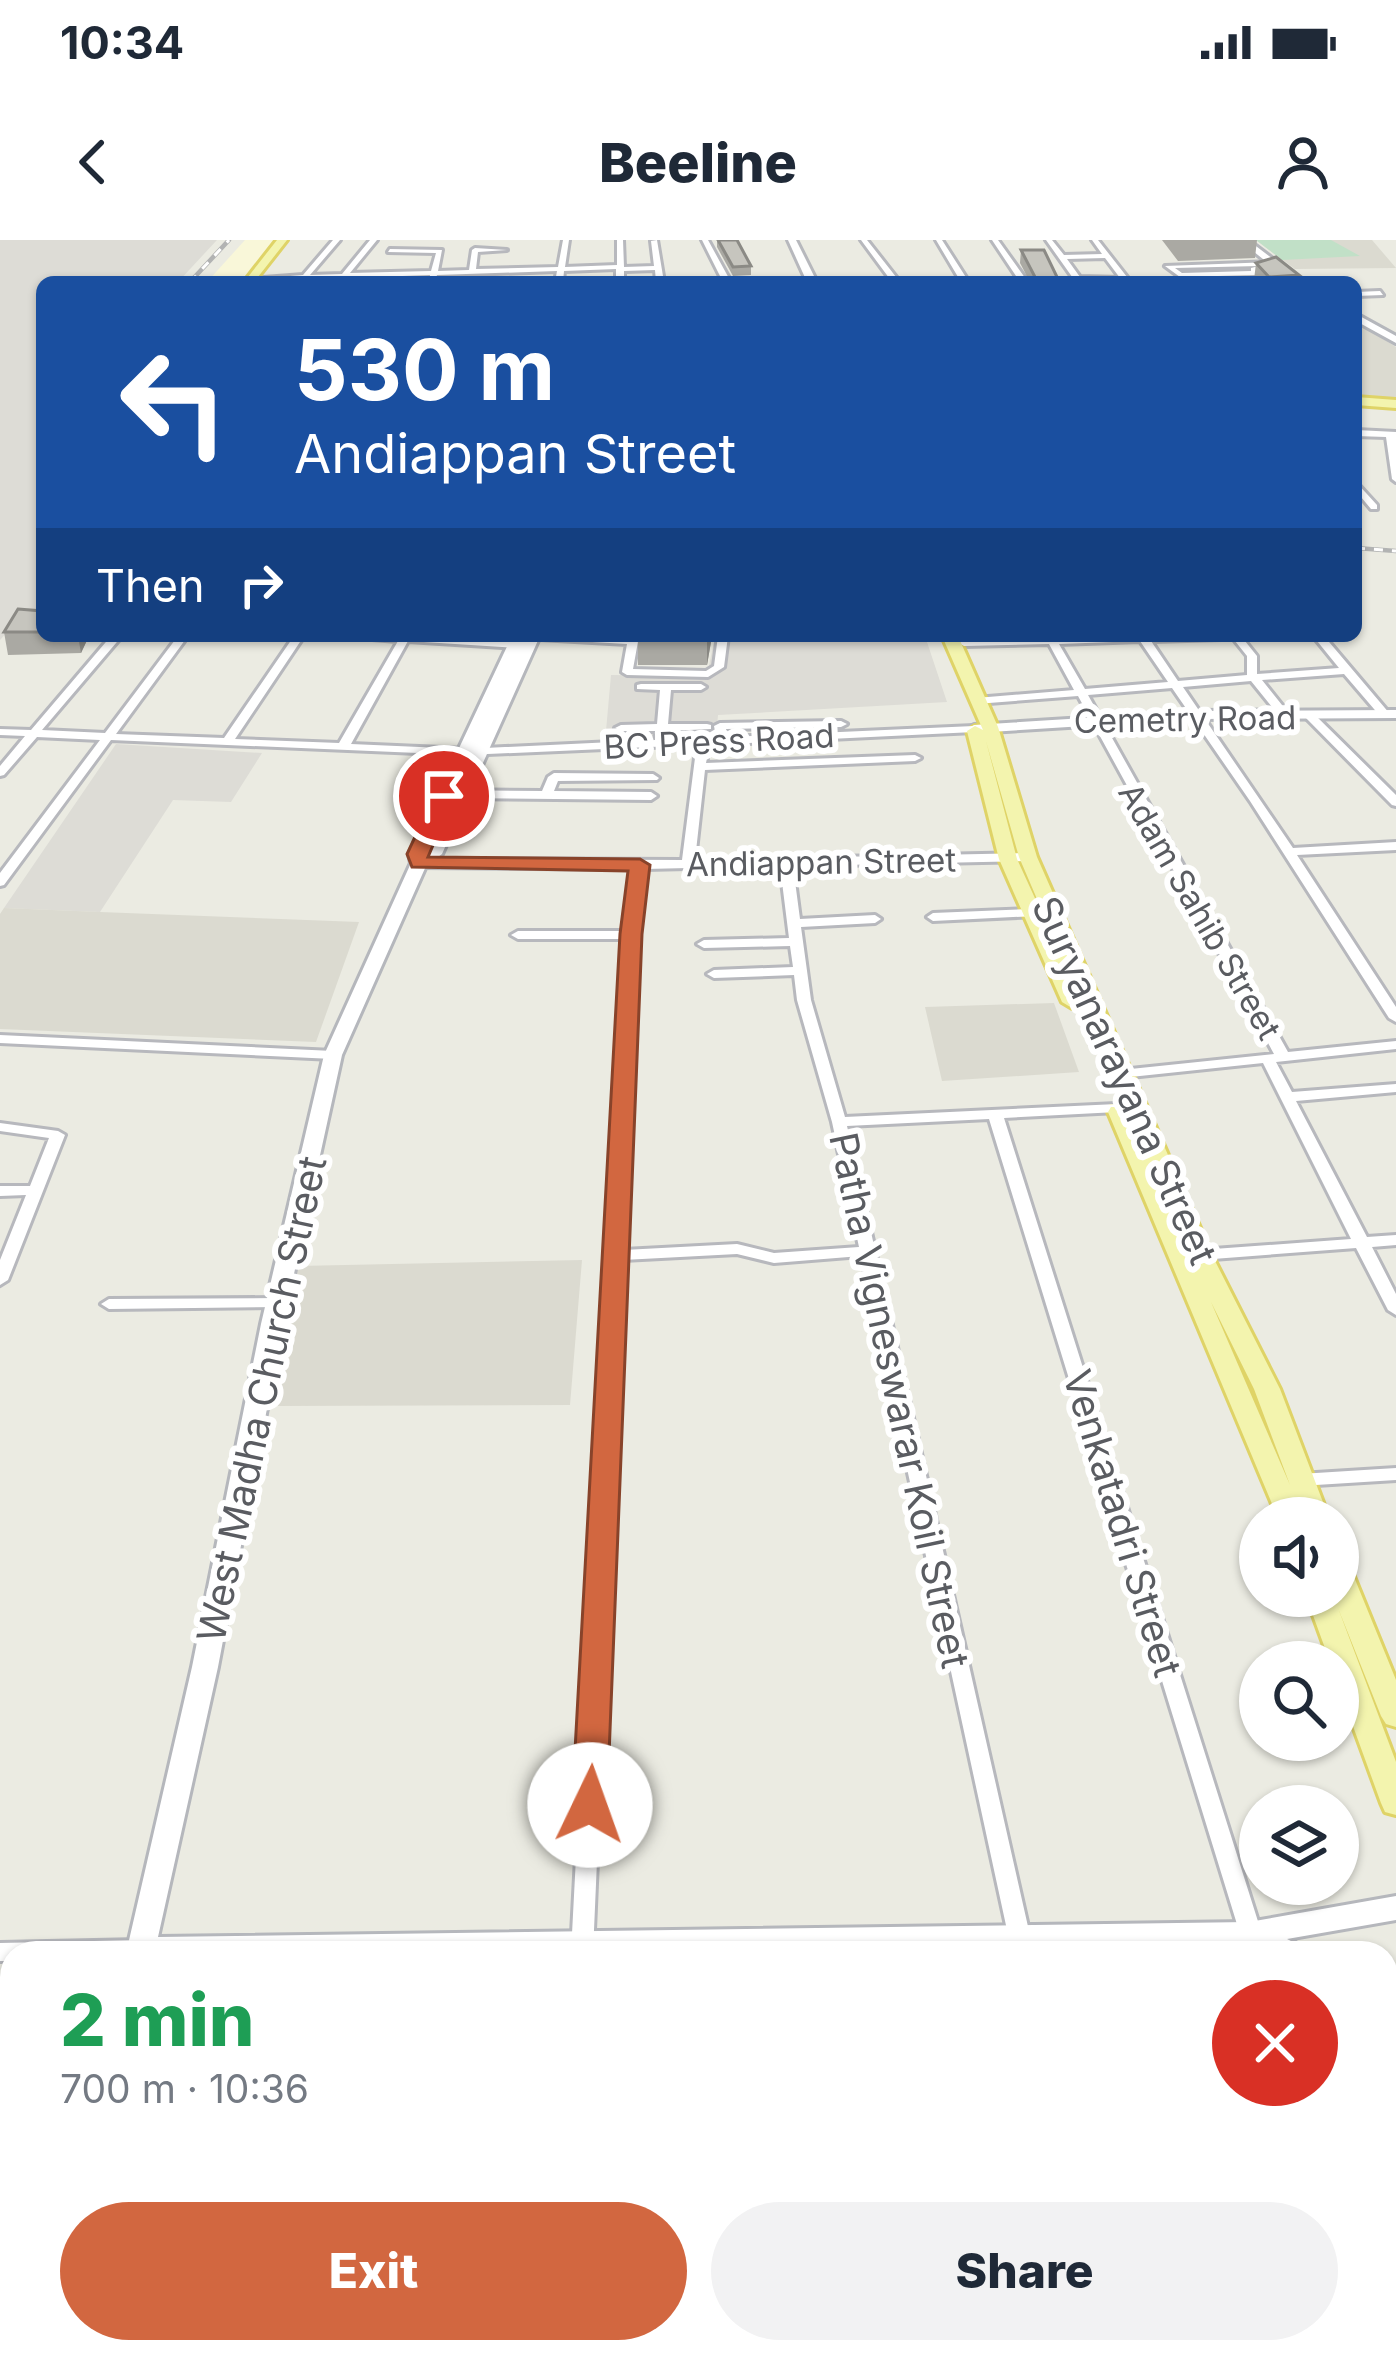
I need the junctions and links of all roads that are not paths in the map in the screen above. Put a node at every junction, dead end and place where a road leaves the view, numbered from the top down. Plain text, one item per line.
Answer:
1 (282, 240) edge
2 (297, 240) edge
3 (337, 240) edge
4 (374, 240) edge
5 (397, 240) edge
6 (566, 240) edge
7 (620, 240) edge
8 (705, 240) edge
9 (792, 240) edge
10 (863, 240) edge
11 (938, 240) edge
12 (995, 240) edge
13 (1049, 240) edge
14 (1095, 240) edge
15 (1243, 240) edge
16 (654, 241) edge
17 (505, 245) edge
18 (390, 251) junction
19 (1108, 256) junction
20 (1062, 257) junction
21 (1277, 266) junction
22 (562, 268) junction
23 (620, 268) junction
24 (657, 268) junction
25 (504, 269) junction
26 (472, 271) junction
27 (254, 276) edge
28 (270, 276) edge
29 (306, 276) edge
30 (344, 276) edge
31 (378, 276) edge
32 (434, 276) edge
33 (440, 276) edge
34 (506, 276) edge
35 (560, 276) edge
36 (620, 276) edge
37 (659, 276) edge
38 (725, 276) edge
39 (809, 276) edge
40 (891, 276) edge
41 (961, 276) edge
42 (1020, 276) edge
43 (1076, 276) edge
44 (1122, 276) edge
45 (1290, 276) edge
46 (1380, 293) dead end
47 (1362, 294) edge
48 (1362, 320) edge
49 (1394, 337) edge
50 (1362, 403) edge
51 (1396, 405) edge
52 (1362, 433) edge
53 (1393, 435) edge
54 (1396, 479) edge
55 (1362, 492) edge
56 (1374, 507) dead end
57 (112, 642) edge
58 (179, 642) edge
59 (295, 642) edge
60 (402, 642) edge
61 (516, 642) edge
62 (534, 642) edge
63 (631, 642) edge
64 (721, 642) edge
65 (938, 642) edge
66 (960, 642) edge
67 (1054, 642) edge
68 (1147, 642) edge
69 (1241, 642) edge
70 (1323, 642) edge
71 (1349, 670) junction
72 (1252, 675) junction
73 (1173, 682) junction
74 (641, 687) dead end
75 (665, 687) junction
76 (701, 687) dead end
77 (972, 691) junction
78 (1078, 691) junction
79 (1197, 715) junction
80 (1284, 715) junction
81 (1392, 715) edge
82 (1310, 716) junction
83 (1093, 719) junction
84 (841, 724) dead end
85 (982, 728) junction
86 (0, 733) edge
87 (622, 733) dead end
88 (34, 734) junction
89 (704, 736) junction
90 (110, 738) junction
91 (661, 738) junction
92 (227, 742) junction
93 (723, 743) junction
94 (343, 747) junction
95 (483, 750) junction
96 (465, 752) junction
97 (915, 758) dead end
98 (701, 767) junction
99 (0, 773) edge
100 (461, 777) junction
101 (653, 778) dead end
102 (453, 795) junction
103 (546, 796) junction
104 (652, 796) dead end
105 (1396, 802) edge
106 (1396, 846) edge
107 (1290, 852) junction
108 (1018, 858) junction
109 (419, 863) junction
110 (786, 863) junction
111 (688, 864) junction
112 (640, 865) junction
113 (0, 882) edge
114 (1031, 913) junction
115 (933, 917) dead end
116 (875, 919) dead end
117 (795, 932) junction
118 (631, 934) junction
119 (518, 935) dead end
120 (704, 944) dead end
121 (800, 971) junction
122 (714, 974) dead end
123 (1396, 979) edge
124 (1375, 980) junction
125 (1396, 1018) edge
126 (0, 1039) edge
127 (1396, 1045) edge
128 (332, 1054) junction
129 (1276, 1059) junction
130 (1120, 1074) junction
131 (1396, 1088) edge
132 (1288, 1097) junction
133 (1117, 1108) junction
134 (995, 1113) junction
135 (839, 1123) junction
136 (0, 1127) edge
137 (36, 1190) junction
138 (0, 1191) edge
139 (1396, 1240) edge
140 (1362, 1242) junction
141 (866, 1251) junction
142 (619, 1255) junction
143 (1200, 1255) junction
144 (4, 1258) edge
145 (0, 1280) edge
146 (110, 1304) dead end
147 (277, 1304) junction
148 (1396, 1310) edge
149 (1396, 1474) edge
150 (1300, 1480) junction
151 (1282, 1497) edge
152 (1307, 1497) edge
153 (1328, 1617) edge
154 (1356, 1617) edge
155 (1396, 1716) edge
156 (1396, 1803) edge
157 (1396, 1908) edge
158 (1251, 1934) junction
159 (143, 1941) edge
160 (582, 1941) edge
161 (1020, 1941) edge
162 (1105, 1941) edge
163 (1265, 1941) edge

1 - 27 main road
2 - 28 main road
3 - 29 street
4 - 30 street
5 - 18 street
6 - 22 street
7 - 23 street
8 - 38 street
9 - 39 main road
10 - 40 street
11 - 41 street
12 - 42 street
13 - 20 street
14 - 19 street
15 - 21 main road
16 - 24 street
17 - 25 street
17 - 26 street
18 - 31 street
18 - 32 street
19 - 20 street
19 - 44 street
20 - 43 street
21 - 21 street
21 - 45 main road
22 - 23 street
22 - 25 street
22 - 35 street
23 - 24 street
23 - 36 street
24 - 37 street
25 - 26 street
25 - 34 street
26 - 33 street
46 - 47 street
48 - 49 main road
50 - 51 main road
52 - 53 street
53 - 54 street
55 - 56 street
57 - 88 street
58 - 90 street
59 - 92 street
60 - 94 street
61 - 96 main road, West Madha Church Street
62 - 95 main road, West Madha Church Street
63 - 64 street
65 - 85 main road, Suryanarayana Street
66 - 77 main road, Suryanarayana Street
67 - 78 street, Adam Sahib Street
68 - 73 street
69 - 72 street
70 - 71 street
71 - 72 street
71 - 81 street
72 - 73 street
72 - 80 street
73 - 78 street
73 - 79 street
74 - 75 street
75 - 76 street
75 - 91 street
77 - 78 street
77 - 85 main road, Suryanarayana Street
78 - 83 street, Adam Sahib Street
79 - 80 main road, Cemetry Road
79 - 83 main road, Cemetry Road
79 - 107 street
80 - 82 main road, Cemetry Road
81 - 82 main road, Cemetry Road
82 - 105 street
83 - 85 main road, Cemetry Road
83 - 129 street, Adam Sahib Street
84 - 93 street
85 - 93 street, BC Press Road
85 - 108 main road, Suryanarayana Street
86 - 88 street, BC Press Road
87 - 91 street
88 - 90 street, BC Press Road
88 - 99 street
89 - 91 street, BC Press Road
89 - 93 street, BC Press Road
89 - 98 street
90 - 92 street, BC Press Road
90 - 113 street
91 - 95 street, BC Press Road
92 - 94 street, BC Press Road
94 - 96 street, BC Press Road
95 - 96 street, BC Press Road
95 - 100 main road, West Madha Church Street
96 - 100 main road, West Madha Church Street
97 - 98 street
98 - 111 street
100 - 102 main road, West Madha Church Street
101 - 103 street
102 - 103 street
102 - 109 main road, West Madha Church Street
103 - 104 street
106 - 107 street
107 - 124 street
108 - 110 street, Andiappan Street
108 - 114 main road, Suryanarayana Street
108 - 130 main road, Suryanarayana Street
109 - 112 street, Andiappan Street
109 - 128 main road, West Madha Church Street
110 - 111 street, Andiappan Street
110 - 117 street, Patha Vigneswarar Koil Street
111 - 112 street, Andiappan Street
112 - 118 street
114 - 115 street
114 - 133 main road, Suryanarayana Street
116 - 117 street
117 - 120 street
117 - 121 street, Patha Vigneswarar Koil Street
118 - 119 street
118 - 142 street
121 - 122 street
121 - 135 street, Patha Vigneswarar Koil Street
123 - 124 street
124 - 125 street
126 - 128 street
127 - 129 street
128 - 147 main road, West Madha Church Street
129 - 130 street
129 - 132 street, Adam Sahib Street
130 - 143 main road, Suryanarayana Street
131 - 132 street
132 - 140 street, Adam Sahib Street
133 - 134 street
133 - 151 main road, Suryanarayana Street
134 - 135 street
134 - 158 street, Venkatadri Street
135 - 141 street, Patha Vigneswarar Koil Street
136 - 137 street
137 - 138 street
137 - 144 street
139 - 140 street
140 - 143 street
140 - 148 street, Adam Sahib Street
141 - 142 street
141 - 161 street, Patha Vigneswarar Koil Street
142 - 160 street
143 - 150 main road, Suryanarayana Street
144 - 145 street
146 - 147 street
147 - 159 main road, West Madha Church Street
149 - 150 street
150 - 152 main road, Suryanarayana Street
153 - 156 main road
154 - 155 main road
157 - 158 main road
158 - 162 main road
158 - 163 main road

